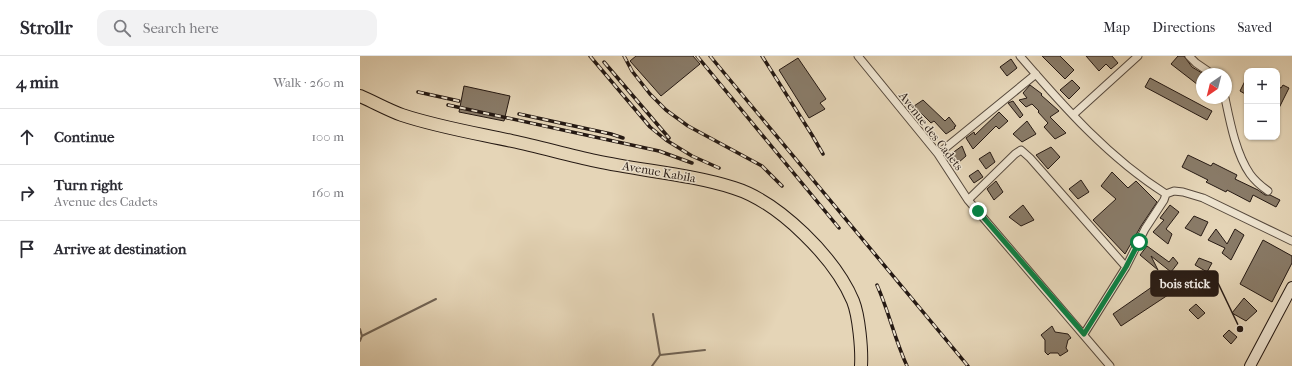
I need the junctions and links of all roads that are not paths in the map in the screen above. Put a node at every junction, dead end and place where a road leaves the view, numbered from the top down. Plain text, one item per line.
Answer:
1 (858, 56) edge
2 (1020, 56) edge
3 (1138, 56) edge
4 (1189, 56) edge
5 (1203, 68) edge
6 (1036, 74) junction
7 (360, 96) edge
8 (1226, 104) edge
9 (1073, 115) junction
10 (938, 154) junction
11 (1268, 191) dead end
12 (1166, 194) junction
13 (968, 200) junction
14 (1292, 241) edge
15 (1126, 267) junction
16 (1292, 287) edge
17 (1084, 334) junction
18 (861, 366) edge
19 (1110, 366) edge
20 (1250, 366) edge

1 - 10 street, Avenue des Cadets
2 - 6 street
3 - 9 street
4 - 5 street
6 - 9 street
6 - 10 street
7 - 18 highway, Avenue Kabila
8 - 11 street
9 - 12 street
10 - 13 street, Avenue des Cadets
12 - 14 street
12 - 15 street
13 - 15 street
13 - 17 street, Avenue des Cadets
15 - 17 street
16 - 20 street
17 - 19 street, Avenue des Cadets

